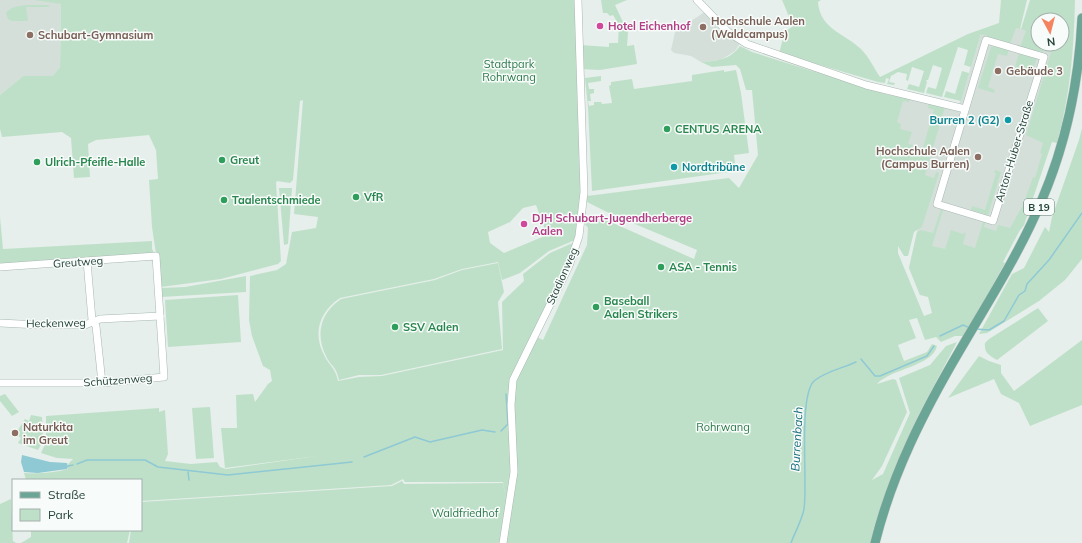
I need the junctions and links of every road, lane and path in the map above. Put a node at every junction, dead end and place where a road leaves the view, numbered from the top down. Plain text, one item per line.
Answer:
1 (578, 0) edge
2 (697, 0) edge
3 (1082, 18) edge
4 (965, 109) junction
5 (156, 256) joint
6 (87, 261) junction
7 (0, 267) edge
8 (160, 316) junction
9 (93, 322) junction
10 (0, 323) edge
11 (0, 383) edge
12 (102, 383) junction
13 (503, 543) edge
14 (875, 543) edge

1 - 13 street, Stadionweg
2 - 4 street
3 - 14 main road, B 19
4 - 4 street, Anton-Huber-Straße
5 - 6 street, Greutweg
5 - 8 street, Schützenweg
6 - 7 street, Greutweg
6 - 9 street
8 - 9 street, Heckenweg
8 - 12 street, Schützenweg
9 - 10 street, Heckenweg
9 - 12 street
11 - 12 street, Schützenweg

